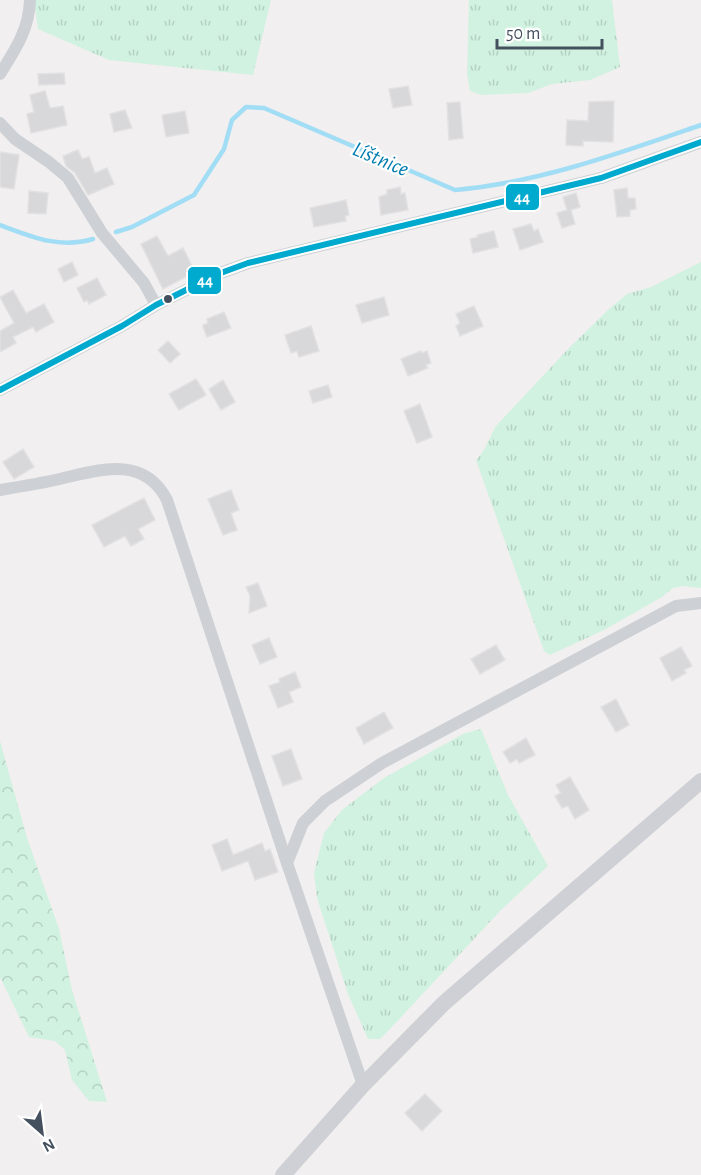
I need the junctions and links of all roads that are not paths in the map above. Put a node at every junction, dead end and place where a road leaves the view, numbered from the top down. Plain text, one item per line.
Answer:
1 (30, 0) edge
2 (0, 74) edge
3 (0, 123) edge
4 (701, 142) edge
5 (156, 305) junction
6 (0, 390) edge
7 (0, 490) edge
8 (701, 603) edge
9 (701, 781) edge
10 (287, 863) junction
11 (363, 1085) junction
12 (283, 1175) edge

1 - 2 street
3 - 5 street
4 - 5 street
5 - 6 street
7 - 10 street
8 - 10 street
9 - 11 street
10 - 11 street
11 - 12 street

